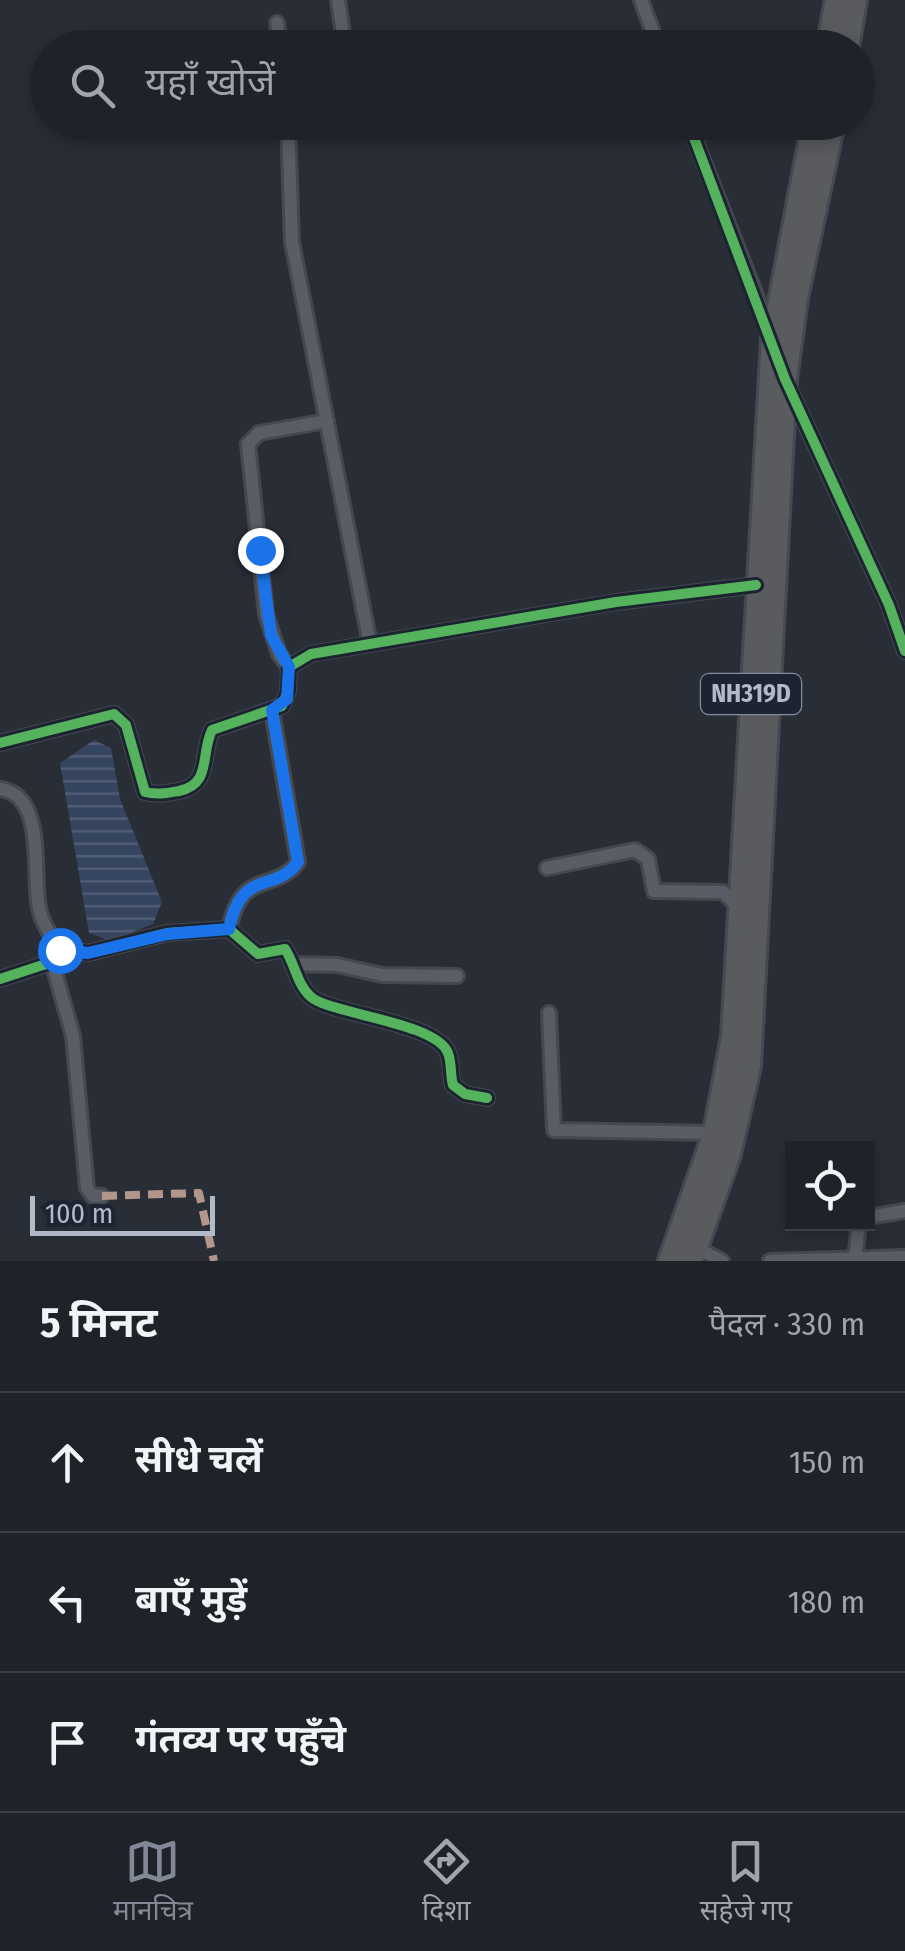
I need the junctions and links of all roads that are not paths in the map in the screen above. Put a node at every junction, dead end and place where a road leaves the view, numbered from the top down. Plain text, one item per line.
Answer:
1 (338, 0) edge
2 (641, 0) edge
3 (837, 0) edge
4 (855, 0) edge
5 (277, 22) dead end
6 (278, 30) edge
7 (342, 30) edge
8 (652, 30) edge
9 (831, 30) edge
10 (849, 30) edge
11 (289, 140) edge
12 (695, 140) edge
13 (811, 140) edge
14 (829, 140) edge
15 (773, 339) junction
16 (785, 379) junction
17 (327, 421) junction
18 (756, 584) junction
19 (370, 644) junction
20 (905, 650) edge
21 (289, 667) junction
22 (272, 710) junction
23 (0, 743) edge
24 (0, 790) edge
25 (547, 868) dead end
26 (740, 909) junction
27 (229, 929) junction
28 (56, 956) junction
29 (292, 964) junction
30 (457, 976) dead end
31 (0, 979) edge
32 (549, 1013) dead end
33 (487, 1098) dead end
34 (715, 1133) junction
35 (102, 1196) dead end
36 (905, 1211) edge
37 (875, 1216) edge
38 (858, 1231) edge
39 (689, 1248) edge
40 (905, 1257) edge
41 (855, 1258) junction
42 (888, 1259) edge
43 (670, 1261) edge
44 (722, 1261) edge
45 (770, 1261) edge

1 - 7 street
2 - 8 street
3 - 9 highway
4 - 10 highway
5 - 6 street
11 - 17 street
12 - 15 street
13 - 15 highway, NH319D
14 - 16 highway, NH319D
15 - 16 street
15 - 18 highway, NH319D
16 - 20 street
16 - 39 highway, NH319D
17 - 19 street
17 - 21 street
18 - 19 street
18 - 26 highway, NH319D
19 - 21 street
21 - 22 street
22 - 23 street
22 - 27 street
24 - 28 street
25 - 26 street
26 - 34 highway, NH319D
27 - 28 street
27 - 29 street
28 - 31 street
28 - 35 street
29 - 30 street
29 - 33 street
32 - 34 street
34 - 39 highway, NH319D
36 - 37 street
38 - 41 street
39 - 43 highway, NH319D
39 - 44 street
40 - 42 street
41 - 42 street
41 - 45 street

